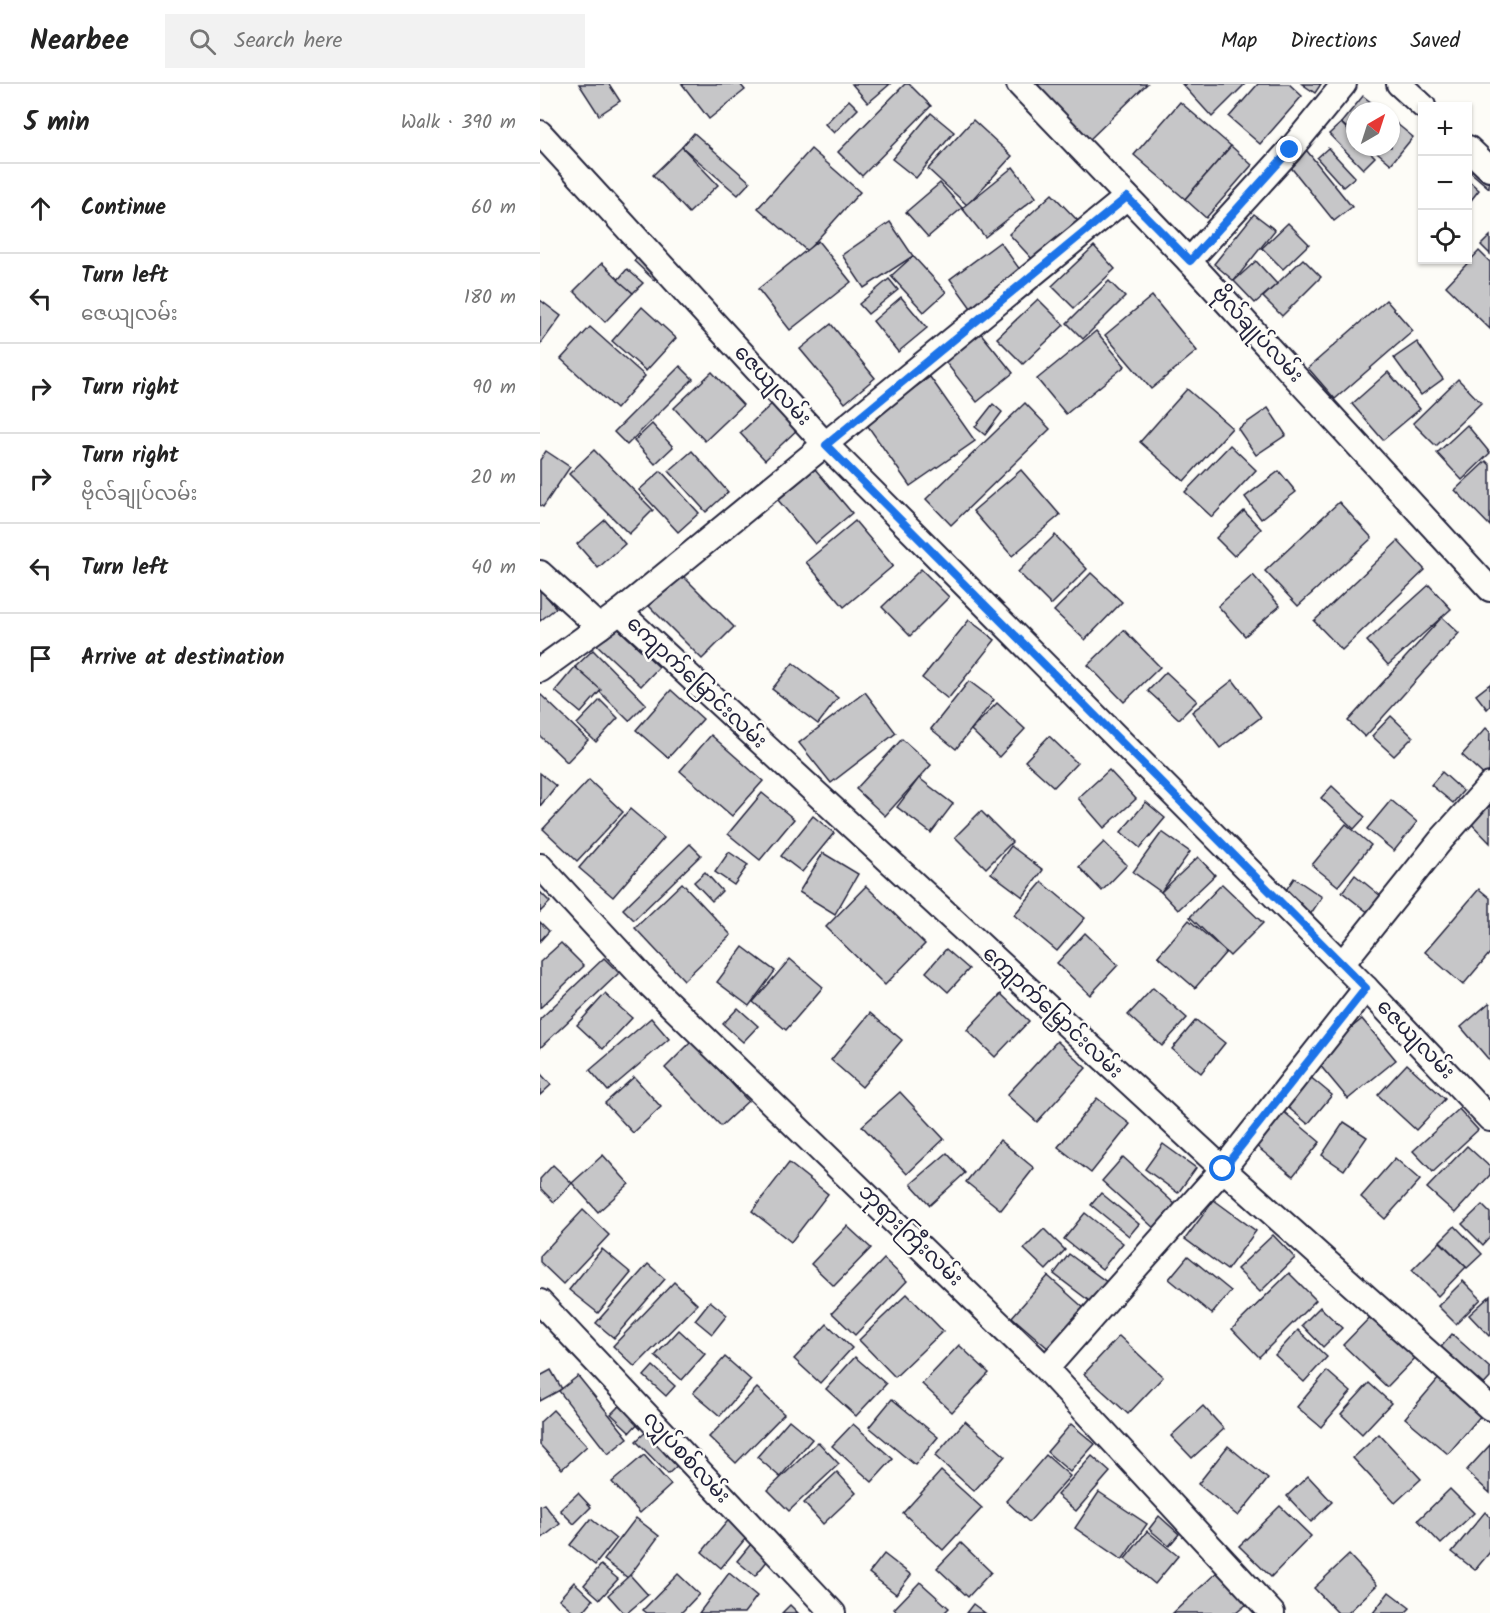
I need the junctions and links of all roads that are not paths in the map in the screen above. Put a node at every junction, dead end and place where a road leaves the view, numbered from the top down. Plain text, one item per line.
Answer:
1 (1019, 84) edge
2 (1344, 84) edge
3 (1399, 84) edge
4 (1419, 102) edge
5 (540, 133) edge
6 (1472, 152) edge
7 (1490, 168) edge
8 (1127, 197) junction
9 (1190, 261) junction
10 (826, 445) junction
11 (540, 573) edge
12 (1490, 589) edge
13 (620, 612) junction
14 (599, 627) junction
15 (540, 670) edge
16 (1490, 785) edge
17 (540, 866) edge
18 (1342, 964) junction
19 (1366, 988) junction
20 (1490, 1119) edge
21 (1223, 1169) junction
22 (540, 1302) edge
23 (1046, 1369) junction
24 (1490, 1408) edge
25 (833, 1613) edge
26 (1272, 1613) edge

1 - 8 street, ဗိုလ်ချုပ်လမ်း
2 - 9 street
3 - 4 street
5 - 10 street, ဇေယျလမ်း
6 - 7 street
8 - 9 street, ဗိုလ်ချုပ်လမ်း
8 - 10 street
9 - 12 street, ဗိုလ်ချုပ်လမ်း
10 - 13 street
10 - 18 street, ဇေယျလမ်း
11 - 14 street
13 - 14 street
13 - 21 street, ကျောက်မြောင်းလမ်း
14 - 15 street
16 - 18 street
17 - 23 street, ဘုရားကြီးလမ်း
18 - 19 street, ဇေယျလမ်း
19 - 20 street, ဇေယျလမ်း
19 - 21 street
21 - 23 street
21 - 24 street, ကျောက်မြောင်းလမ်း
22 - 25 street, လျှပ်စစ်လမ်း
23 - 26 street, ဘုရားကြီးလမ်း

